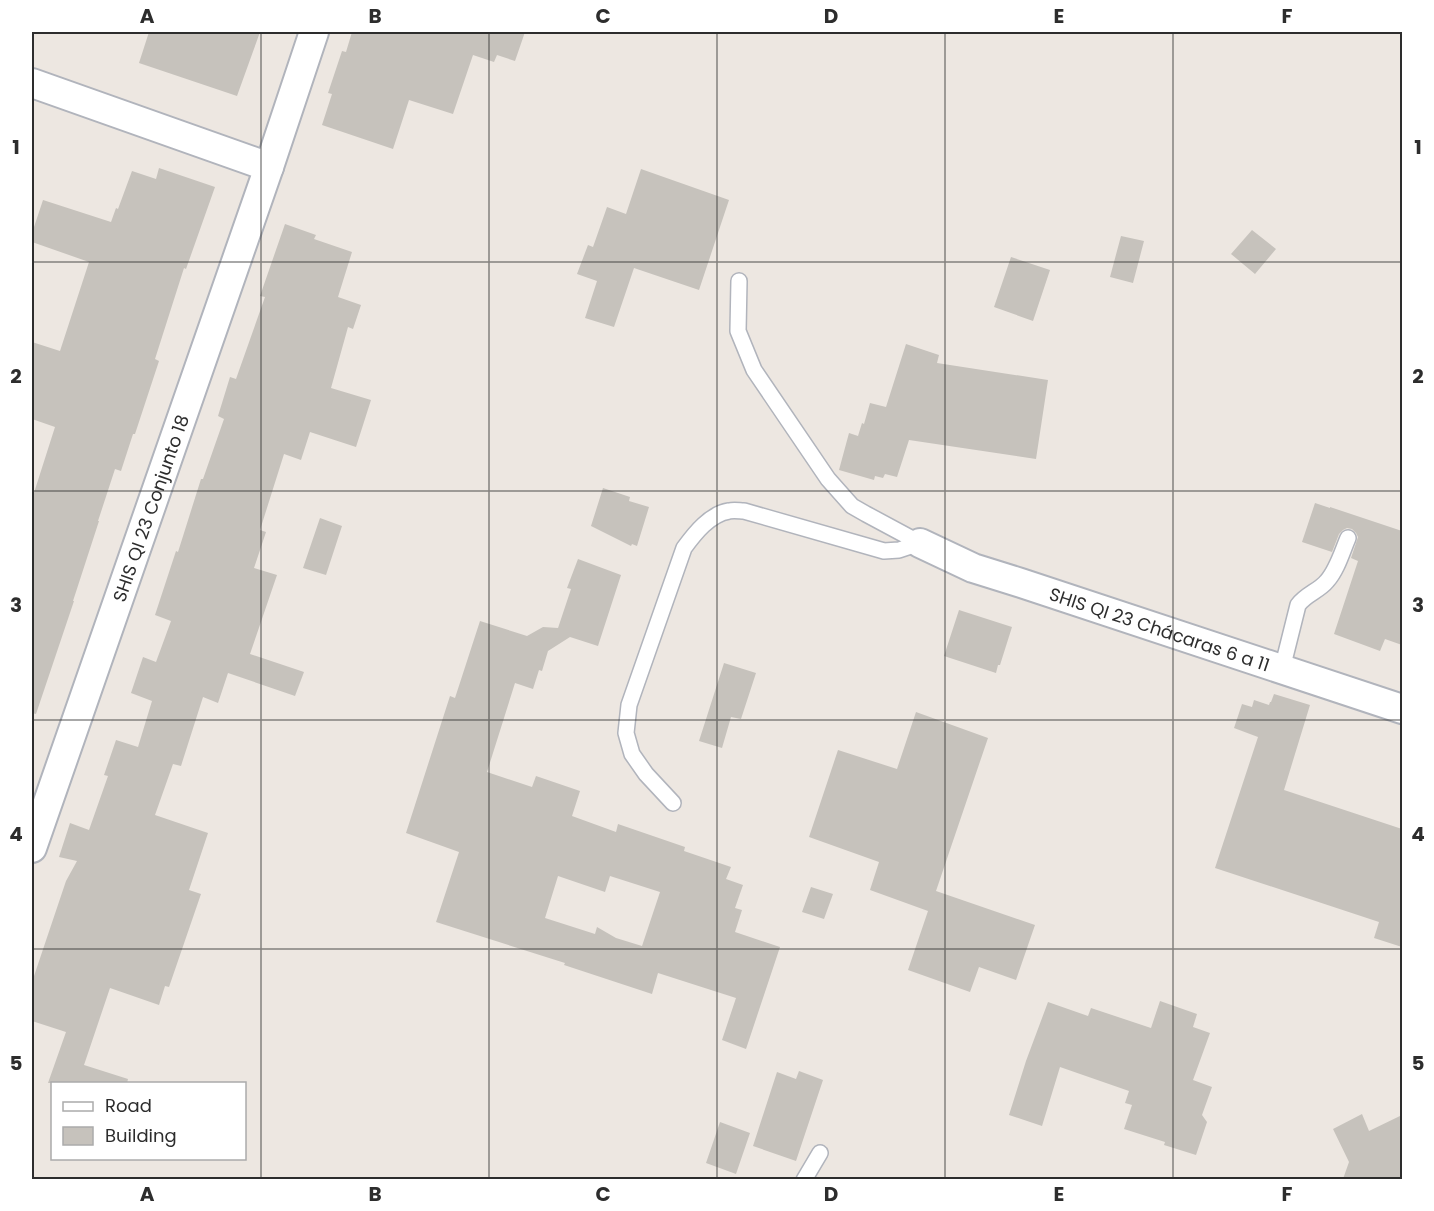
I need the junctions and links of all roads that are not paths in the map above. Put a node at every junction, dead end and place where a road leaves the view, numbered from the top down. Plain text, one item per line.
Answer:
1 (314, 32) edge
2 (32, 83) edge
3 (269, 167) junction
4 (739, 281) dead end
5 (1348, 538) dead end
6 (920, 543) junction
7 (1282, 669) junction
8 (1402, 709) edge
9 (673, 803) dead end
10 (32, 848) edge
11 (820, 1153) dead end
12 (804, 1179) edge

1 - 3 street, SHIS QI 23 Conjunto 18
2 - 3 street
3 - 10 street, SHIS QI 23 Conjunto 18
4 - 6 lane
5 - 7 lane
6 - 7 street, SHIS QI 23 Chácaras 6 a 11
6 - 9 lane
7 - 8 street, SHIS QI 23 Chácaras 6 a 11
11 - 12 lane

